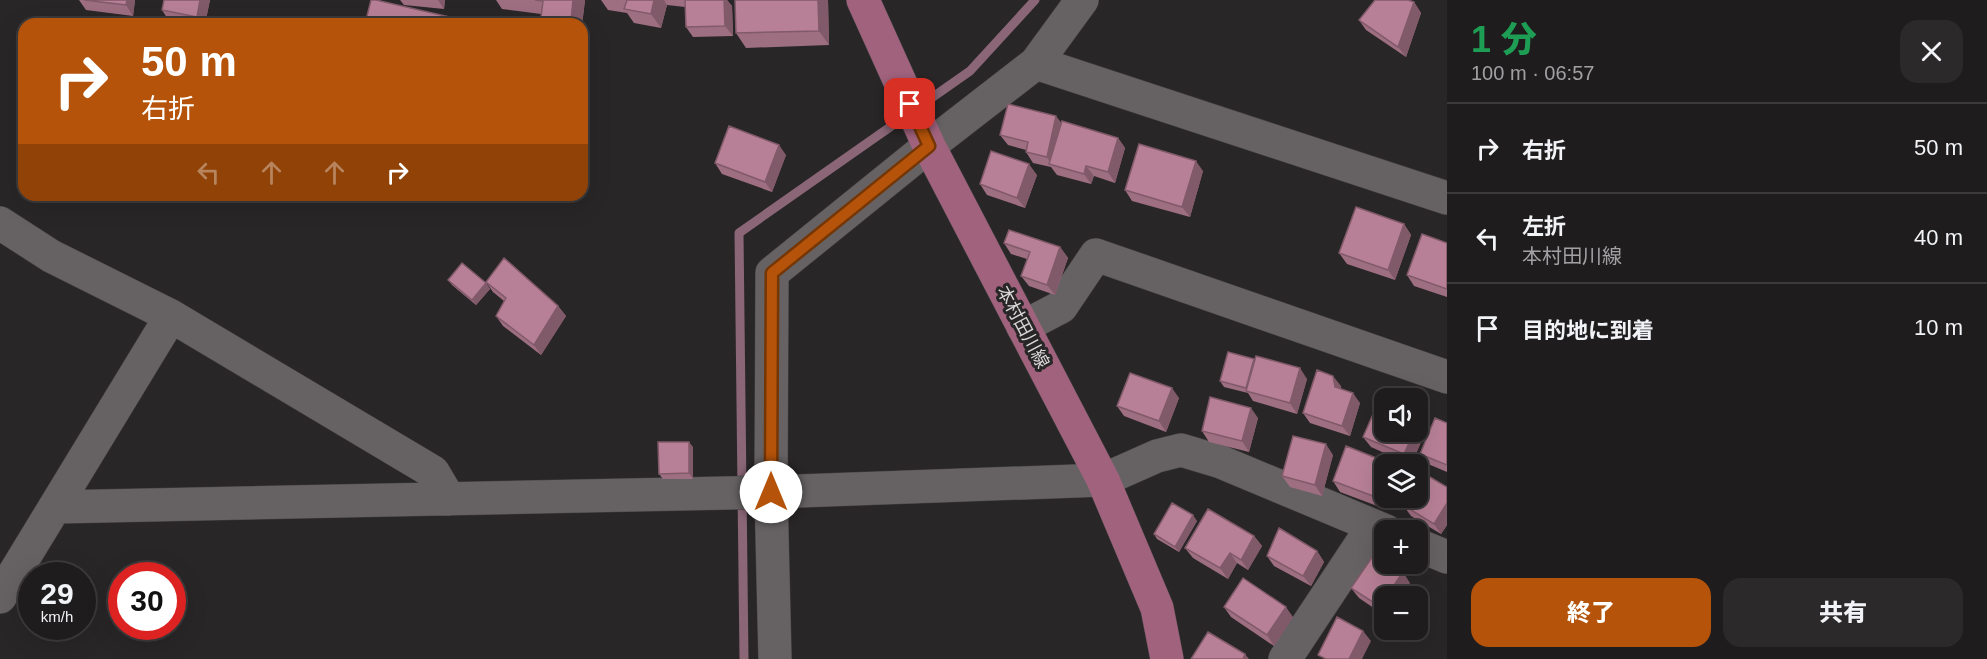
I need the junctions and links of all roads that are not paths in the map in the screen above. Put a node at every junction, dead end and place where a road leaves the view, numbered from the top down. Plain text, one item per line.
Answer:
1 (862, 0) edge
2 (1082, 0) edge
3 (1036, 63) junction
4 (929, 146) junction
5 (1447, 198) edge
6 (0, 223) edge
7 (171, 316) junction
8 (1023, 327) junction
9 (1447, 377) edge
10 (1103, 480) junction
11 (771, 492) junction
12 (449, 499) junction
13 (55, 507) junction
14 (1374, 526) edge
15 (1374, 535) edge
16 (1428, 548) edge
17 (1447, 557) edge
18 (0, 597) edge
19 (775, 659) edge
20 (1167, 659) edge
21 (1285, 659) edge

1 - 4 main road, 本村田川線
2 - 3 street
3 - 4 street
3 - 5 street
4 - 8 main road, 本村田川線
4 - 11 street
6 - 7 street
7 - 12 street
7 - 13 street
8 - 9 street
8 - 10 main road, 本村田川線
10 - 11 street
10 - 14 street
10 - 20 main road, 本村田川線
11 - 12 street
11 - 19 street
12 - 13 street
13 - 18 street
15 - 21 street
16 - 17 street

